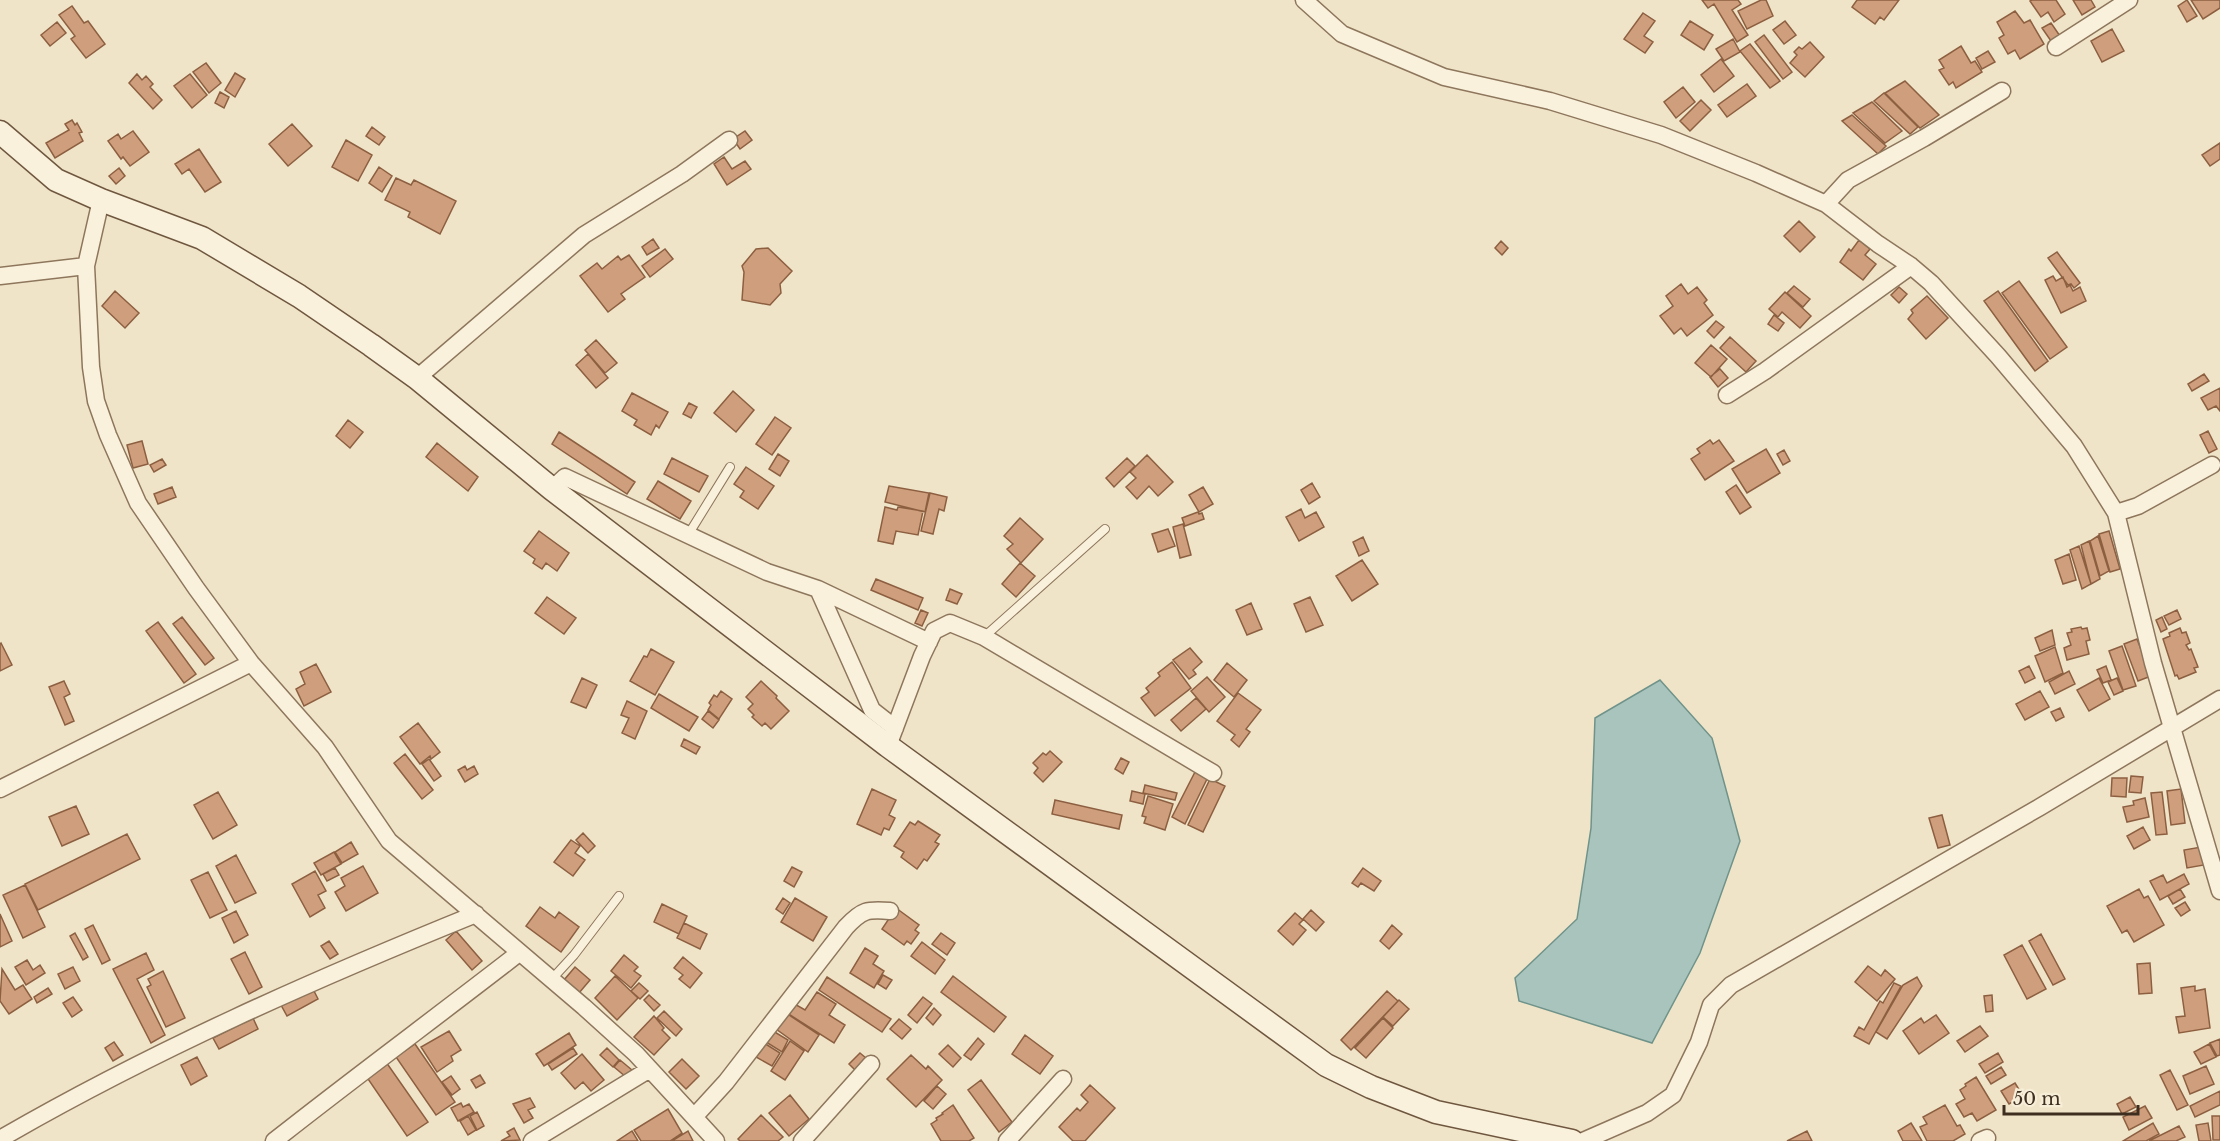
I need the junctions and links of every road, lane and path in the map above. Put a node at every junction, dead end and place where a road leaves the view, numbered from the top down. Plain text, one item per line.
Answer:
1 (1304, 0) edge
2 (2129, 0) edge
3 (2056, 47) dead end
4 (2002, 91) dead end
5 (0, 132) edge
6 (729, 140) dead end
7 (101, 200) junction
8 (1826, 204) junction
9 (86, 266) junction
10 (1911, 266) junction
11 (0, 276) edge
12 (417, 378) junction
13 (1727, 395) dead end
14 (2212, 465) dead end
15 (730, 467) dead end
16 (552, 489) junction
17 (2116, 513) junction
18 (1105, 528) dead end
19 (687, 536) junction
20 (818, 589) junction
21 (984, 636) junction
22 (929, 642) junction
23 (252, 663) junction
24 (2220, 699) edge
25 (2173, 727) junction
26 (891, 737) junction
27 (1214, 773) dead end
28 (0, 789) edge
29 (2220, 891) edge
30 (619, 896) dead end
31 (890, 911) dead end
32 (476, 914) junction
33 (519, 953) junction
34 (551, 980) junction
35 (871, 1064) dead end
36 (650, 1069) junction
37 (1063, 1079) dead end
38 (694, 1117) junction
39 (1537, 1138) edge
40 (0, 1139) edge
41 (274, 1141) edge
42 (532, 1141) edge
43 (716, 1141) edge
44 (802, 1141) edge
45 (1007, 1141) edge
46 (1572, 1141) edge
47 (1583, 1141) edge

1 - 8 street
2 - 3 street
4 - 8 street
5 - 7 street
6 - 12 street
7 - 9 street
7 - 12 street
8 - 10 street
9 - 11 street
9 - 23 street
10 - 13 street
10 - 17 street
12 - 16 street
14 - 17 street
15 - 19 lane
16 - 19 street
16 - 26 street
17 - 25 street
18 - 21 lane
19 - 20 street
20 - 22 street
20 - 26 street
21 - 22 street
21 - 27 street
22 - 26 street
23 - 28 street
23 - 32 street
24 - 25 street
25 - 29 street
25 - 47 street
26 - 39 street
30 - 34 lane
31 - 38 street
32 - 33 street
32 - 40 street
33 - 34 street
33 - 41 street
34 - 36 street
35 - 44 street
36 - 38 street
36 - 42 street
37 - 45 street
38 - 43 street
39 - 46 street

